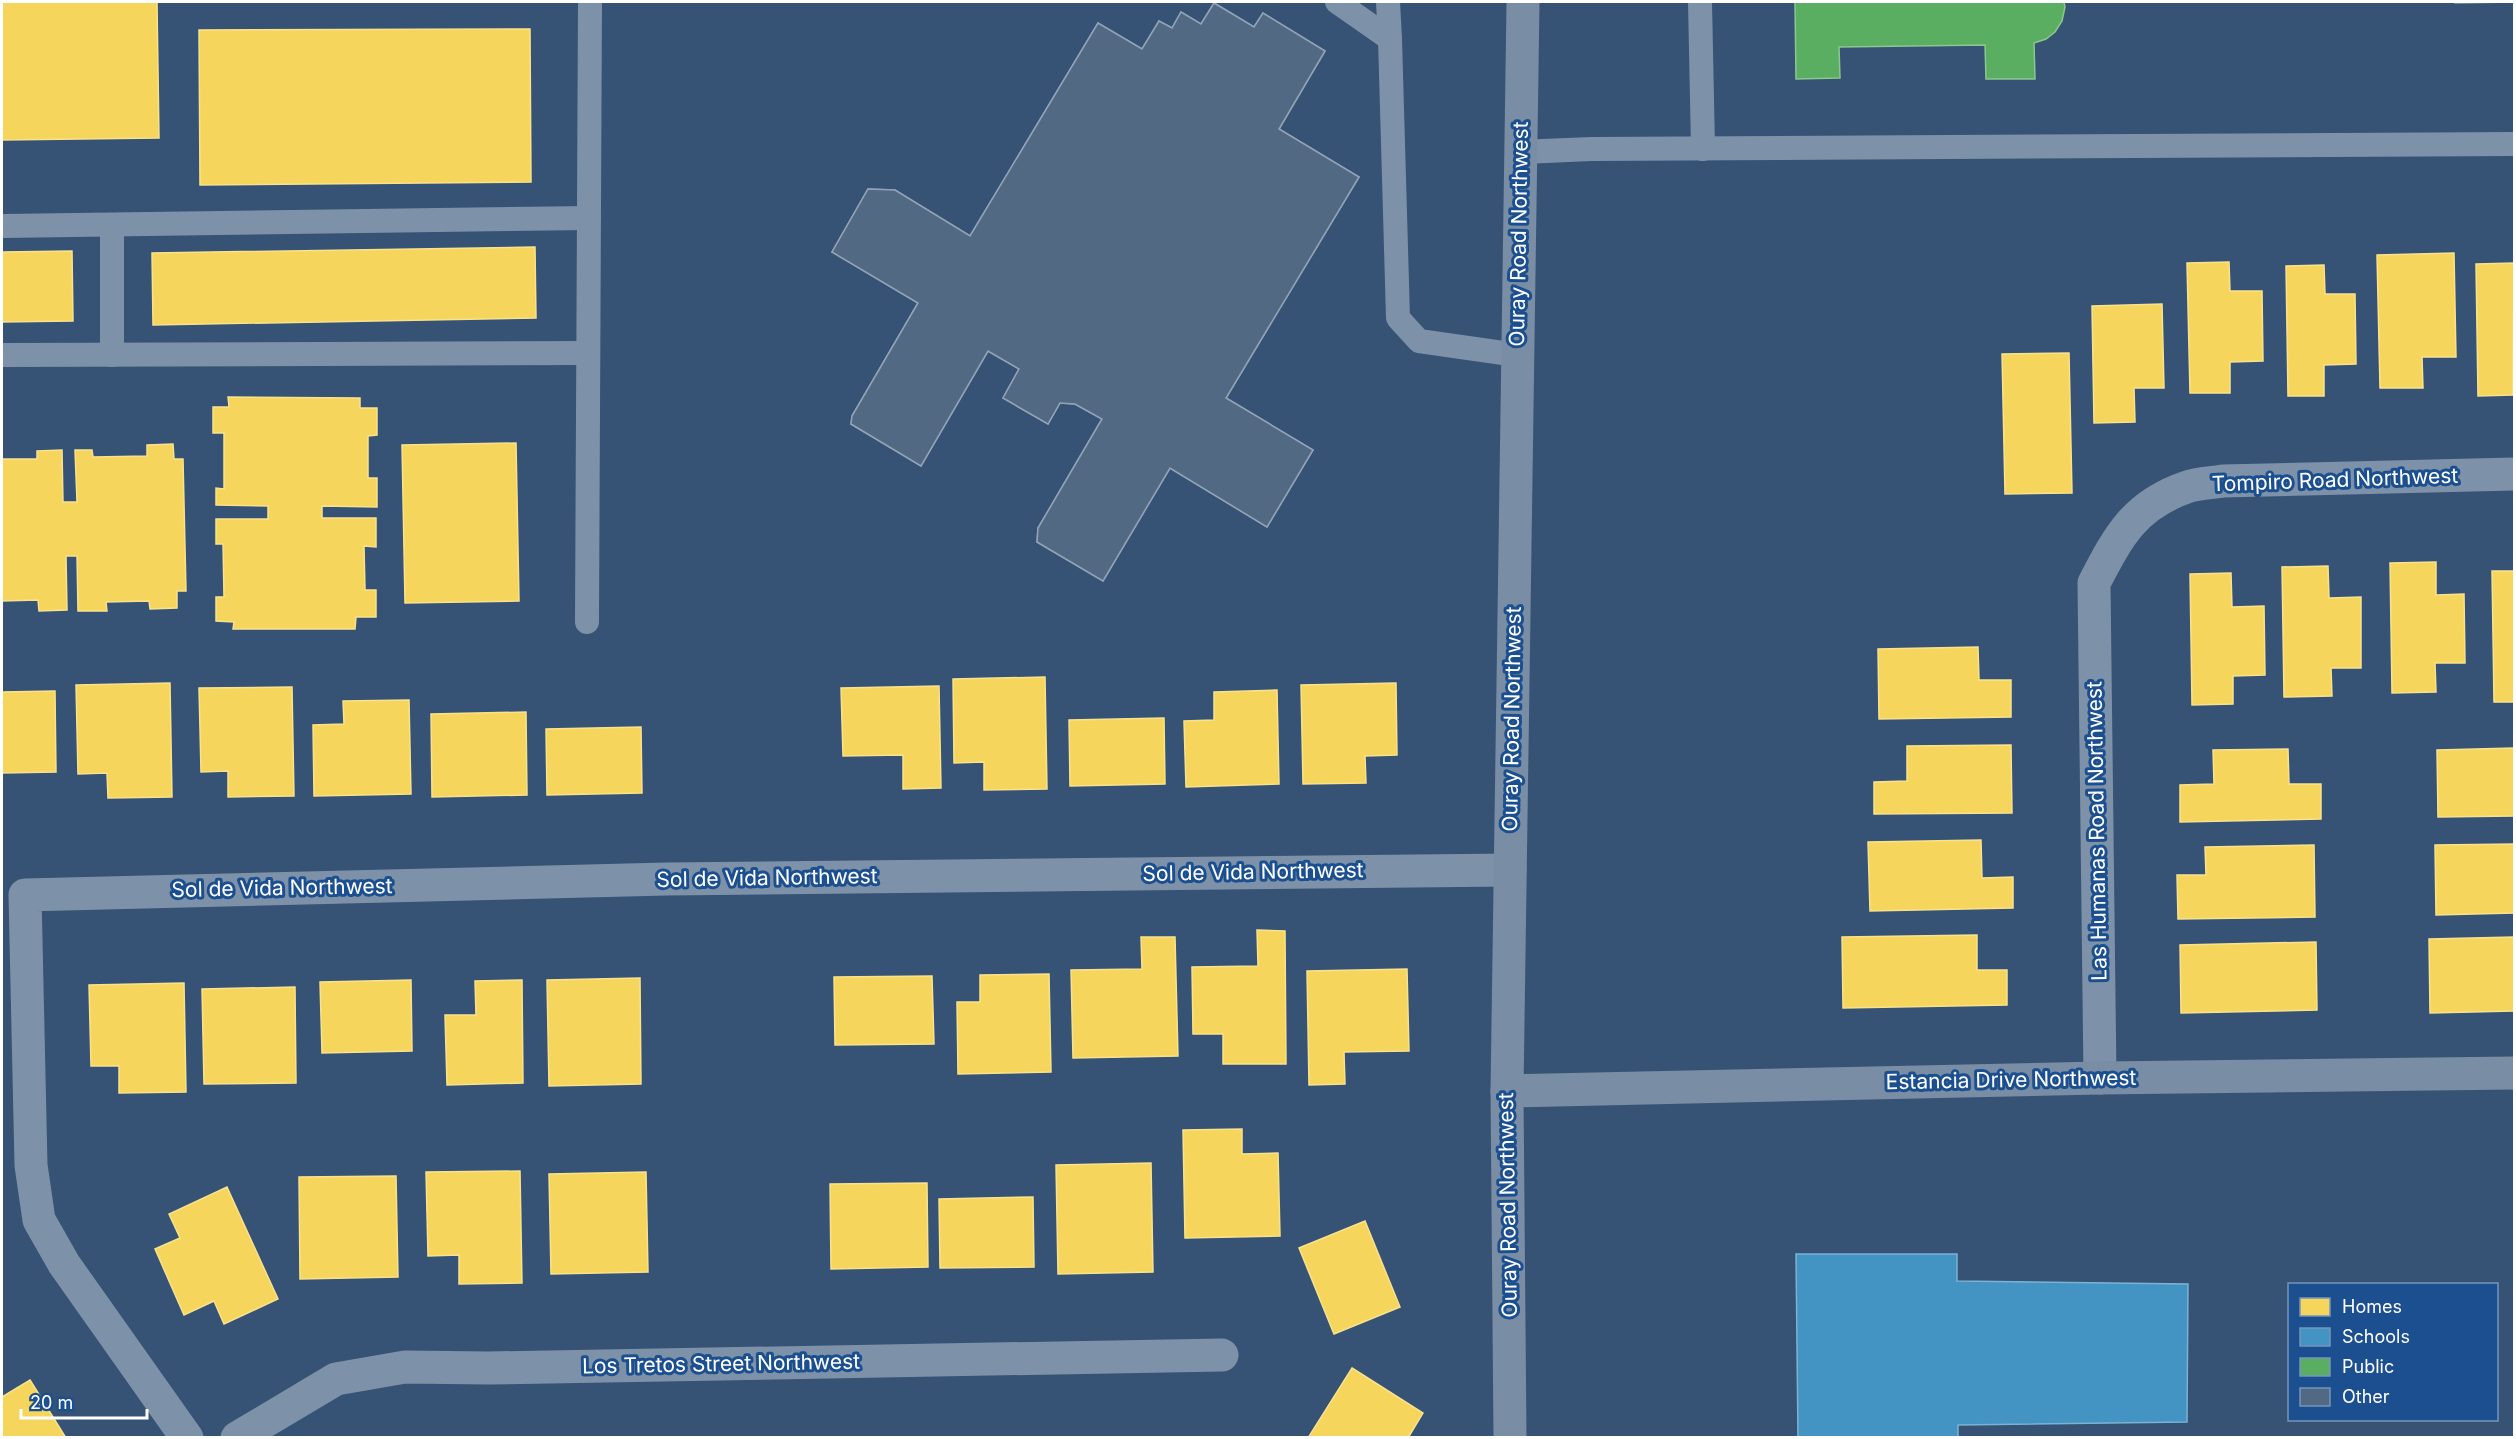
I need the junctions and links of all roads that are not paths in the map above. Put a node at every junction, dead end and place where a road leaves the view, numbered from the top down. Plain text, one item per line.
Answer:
1 (590, 2) edge
2 (1338, 2) edge
3 (1388, 2) edge
4 (1523, 2) edge
5 (1700, 2) edge
6 (1390, 39) junction
7 (2514, 144) edge
8 (1702, 149) junction
9 (1521, 152) junction
10 (589, 218) junction
11 (112, 225) junction
12 (2, 226) edge
13 (588, 353) junction
14 (2, 355) edge
15 (112, 355) junction
16 (1517, 355) junction
17 (2514, 474) edge
18 (2094, 584) joint
19 (587, 622) dead end
20 (1510, 870) junction
21 (2514, 1073) edge
22 (2100, 1078) junction
23 (1507, 1092) junction
24 (1222, 1355) dead end
25 (187, 1437) edge
26 (237, 1437) edge
27 (1510, 1437) edge

1 - 10 lane
2 - 6 lane
3 - 6 lane
4 - 9 main road, Ouray Road Northwest
5 - 8 lane
6 - 16 lane
7 - 8 lane
8 - 9 lane
9 - 16 main road, Ouray Road Northwest
10 - 11 lane
10 - 13 lane
11 - 12 lane
11 - 15 lane
13 - 15 lane
13 - 19 lane
14 - 15 lane
16 - 20 main road, Ouray Road Northwest
17 - 18 street, Tompiro Road Northwest
18 - 22 street, Las Humanas Road Northwest
20 - 23 main road, Ouray Road Northwest
20 - 25 street, Sol de Vida Northwest
21 - 22 main road, Estancia Drive Northwest
22 - 23 main road, Estancia Drive Northwest
23 - 27 main road, Ouray Road Northwest
24 - 26 street, Los Tretos Street Northwest

